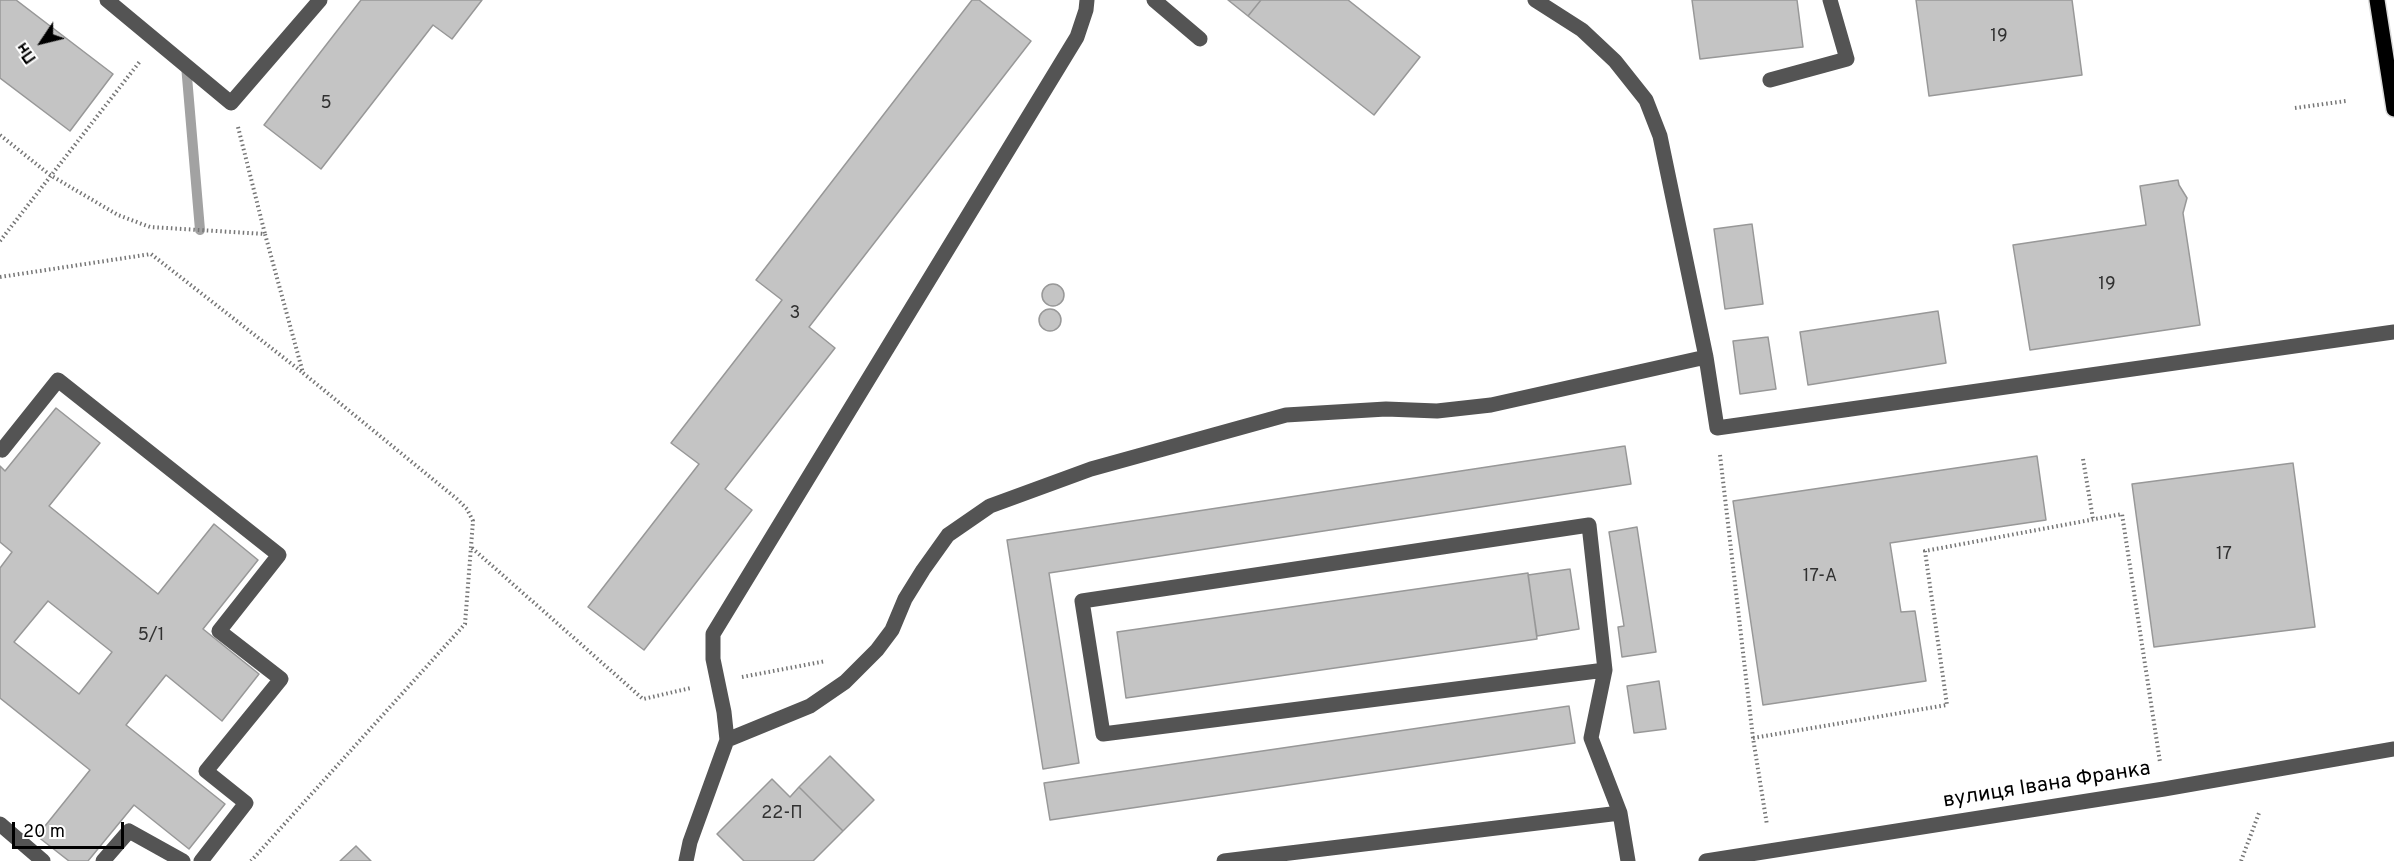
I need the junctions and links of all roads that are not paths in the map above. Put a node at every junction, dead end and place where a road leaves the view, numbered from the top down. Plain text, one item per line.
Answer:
1 (107, 0) edge
2 (320, 0) edge
3 (1087, 0) edge
4 (1154, 0) edge
5 (1535, 0) edge
6 (1830, 0) edge
7 (2377, 0) edge
8 (1200, 39) dead end
9 (1770, 80) dead end
10 (2394, 109) edge
11 (2394, 332) edge
12 (1706, 357) junction
13 (0, 449) edge
14 (1605, 670) junction
15 (727, 740) junction
16 (2394, 749) edge
17 (1620, 813) junction
18 (0, 824) edge
19 (43, 861) edge
20 (103, 861) edge
21 (183, 861) edge
22 (201, 861) edge
23 (686, 861) edge
24 (1224, 861) edge
25 (1628, 861) edge
26 (1706, 861) edge

1 - 2 street
3 - 15 street
4 - 8 street
5 - 12 street
6 - 9 street
7 - 10 main road
11 - 12 street
12 - 15 street
13 - 22 street
14 - 14 street
14 - 17 street
15 - 23 street
16 - 26 street, вулиця Івана Франка
17 - 24 street
17 - 25 street
18 - 19 street
20 - 21 street

